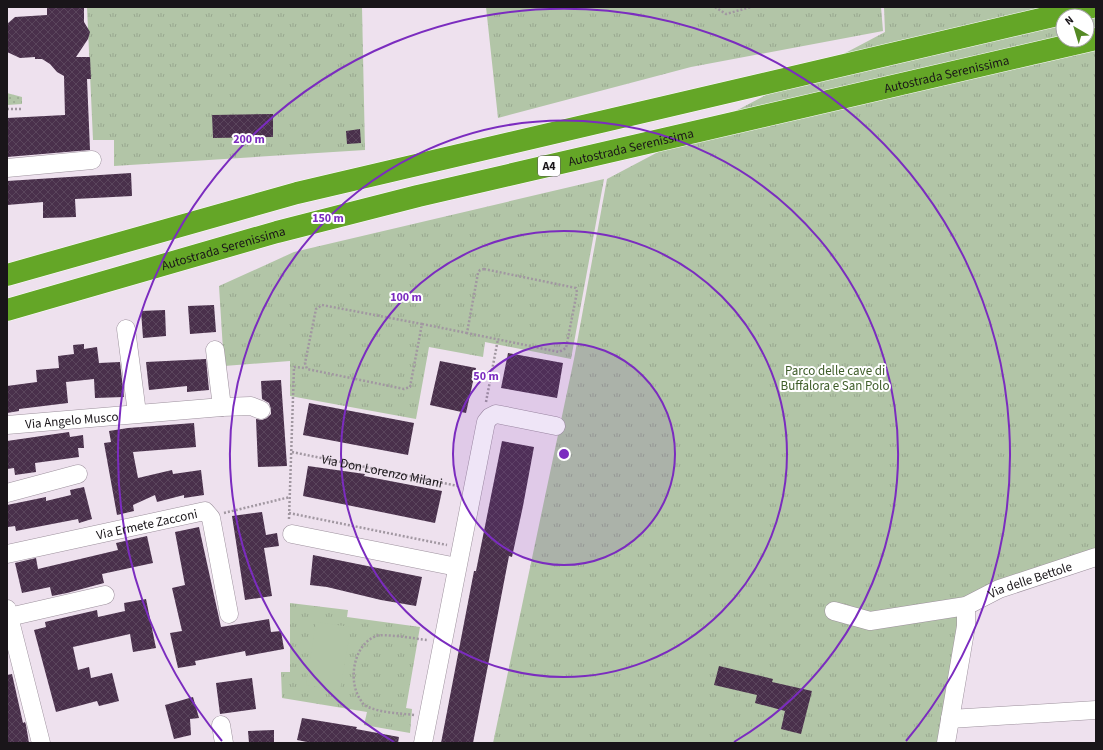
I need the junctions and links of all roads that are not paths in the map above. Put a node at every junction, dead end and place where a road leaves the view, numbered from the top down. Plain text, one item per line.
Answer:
1 (1092, 7) edge
2 (1096, 39) edge
3 (92, 160) dead end
4 (7, 168) edge
5 (7, 275) edge
6 (7, 310) edge
7 (128, 338) dead end
8 (215, 350) dead end
9 (222, 407) junction
10 (256, 408) dead end
11 (137, 413) junction
12 (7, 425) edge
13 (556, 426) dead end
14 (78, 474) dead end
15 (7, 493) edge
16 (290, 530) road end
17 (7, 554) edge
18 (1096, 557) edge
19 (457, 568) junction
20 (105, 595) dead end
21 (966, 606) junction
22 (834, 611) dead end
23 (8, 613) edge
24 (229, 614) dead end
25 (1096, 710) edge
26 (950, 719) junction
27 (221, 725) dead end
28 (41, 743) edge
29 (224, 743) edge
30 (423, 743) edge
31 (946, 743) edge

1 - 5 highway
2 - 6 highway, Autostrada Serenissima / A4
3 - 4 street
7 - 11 street, Via Angelo Musco
8 - 9 street
9 - 10 street, Via Angelo Musco
9 - 11 street, Via Angelo Musco
11 - 12 street, Via Angelo Musco
13 - 19 street
14 - 15 street
16 - 19 street
17 - 24 street, Via Ermete Zacconi
18 - 21 street, Via delle Bettole
19 - 30 street
20 - 23 street
21 - 22 street, Via delle Bettole
21 - 26 street
23 - 28 street
25 - 26 street
26 - 31 street
27 - 29 street

